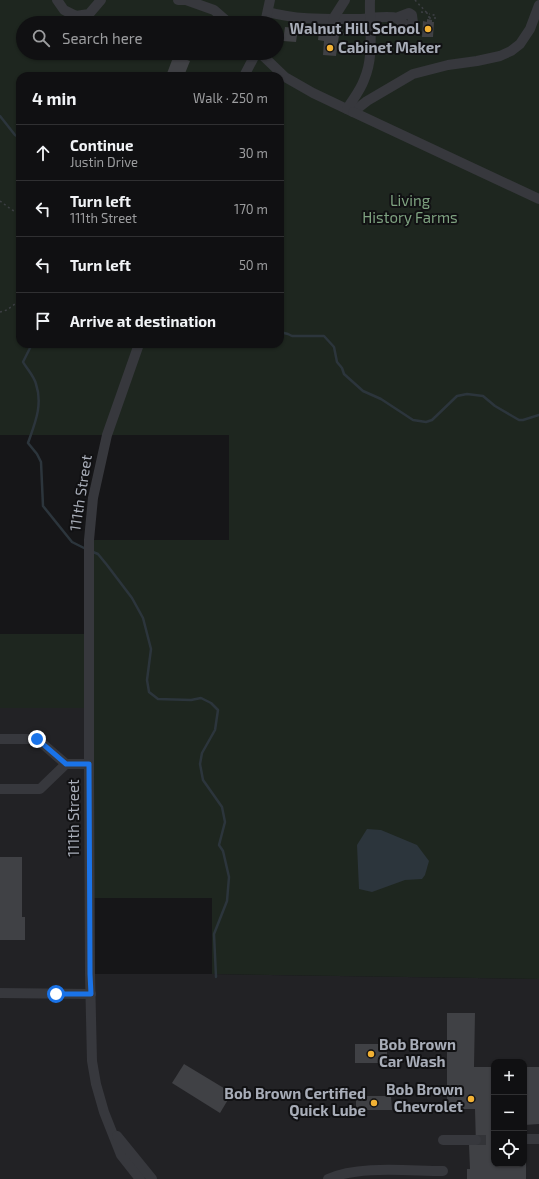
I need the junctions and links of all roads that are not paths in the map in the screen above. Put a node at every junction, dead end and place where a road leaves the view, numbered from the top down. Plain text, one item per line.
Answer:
1 (57, 0) edge
2 (101, 0) edge
3 (178, 0) edge
4 (270, 0) edge
5 (345, 0) edge
6 (370, 0) edge
7 (539, 5) edge
8 (268, 12) junction
9 (221, 16) edge
10 (267, 16) edge
11 (396, 18) dead end
12 (369, 19) junction
13 (335, 23) junction
14 (252, 60) edge
15 (267, 60) edge
16 (246, 72) edge
17 (280, 72) edge
18 (284, 76) edge
19 (350, 110) junction
20 (539, 199) edge
21 (138, 348) edge
22 (0, 739) edge
23 (66, 764) junction
24 (89, 764) junction
25 (0, 789) edge
26 (0, 993) edge
27 (91, 994) junction
28 (111, 1128) junction
29 (527, 1139) edge
30 (539, 1139) edge
31 (443, 1140) dead end
32 (476, 1140) tunnel mouth
33 (443, 1171) dead end
34 (140, 1179) edge
35 (152, 1179) edge
36 (328, 1179) edge

1 - 2 street
3 - 9 street
4 - 8 street
5 - 13 street
6 - 12 street
7 - 19 street
8 - 10 street
8 - 13 street
11 - 12 street
12 - 13 street
12 - 19 street
14 - 16 street
15 - 17 street
18 - 19 street
19 - 20 street
21 - 24 street, 111th Street
22 - 23 street
23 - 24 street
23 - 25 street
24 - 27 street, 111th Street
26 - 27 street
27 - 28 street, 111th Street
28 - 34 street, 111th Street
28 - 35 street, 111th Street
29 - 30 street
31 - 32 street
33 - 36 street

